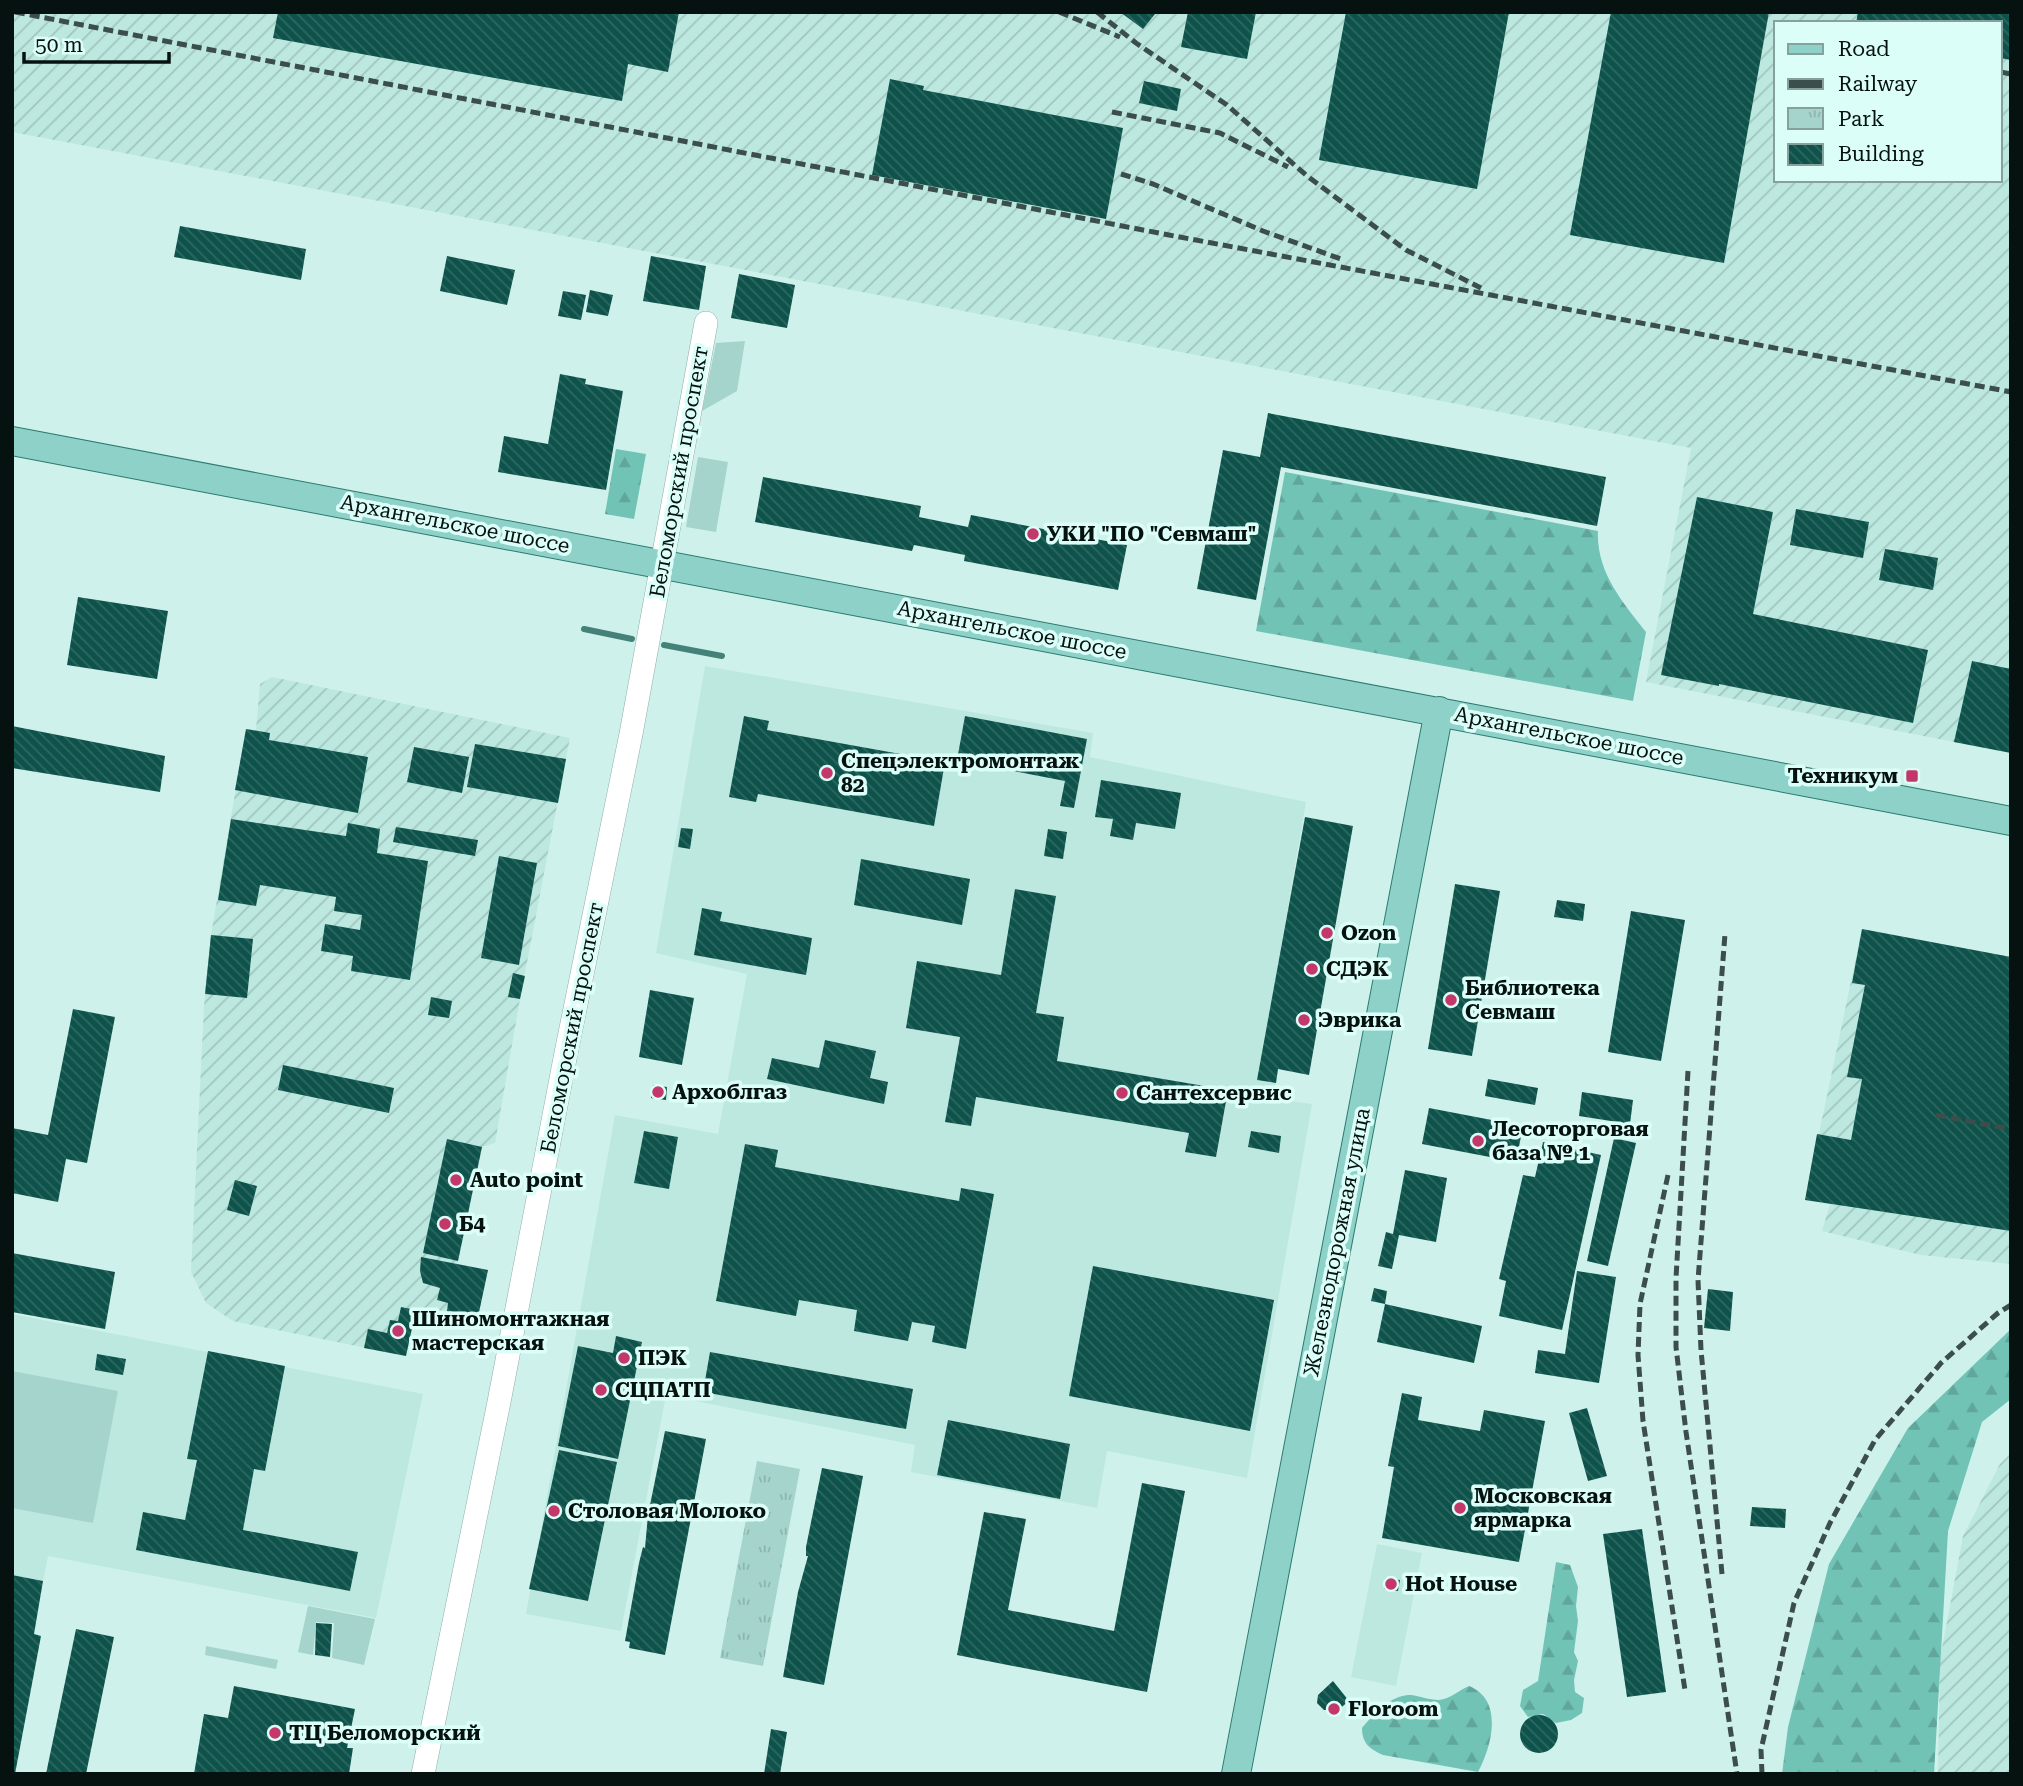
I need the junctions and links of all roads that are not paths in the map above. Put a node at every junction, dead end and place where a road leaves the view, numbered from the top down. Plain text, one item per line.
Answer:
1 (706, 323) dead end
2 (12, 441) edge
3 (663, 564) junction
4 (1439, 711) junction
5 (2011, 821) edge
6 (423, 1774) edge
7 (1236, 1774) edge

1 - 3 street, Беломорский проспект
2 - 3 main road, Архангельское шоссе
3 - 4 main road, Архангельское шоссе
3 - 6 street, Беломорский проспект
4 - 5 main road, Архангельское шоссе
4 - 7 main road, Железнодорожная улица

